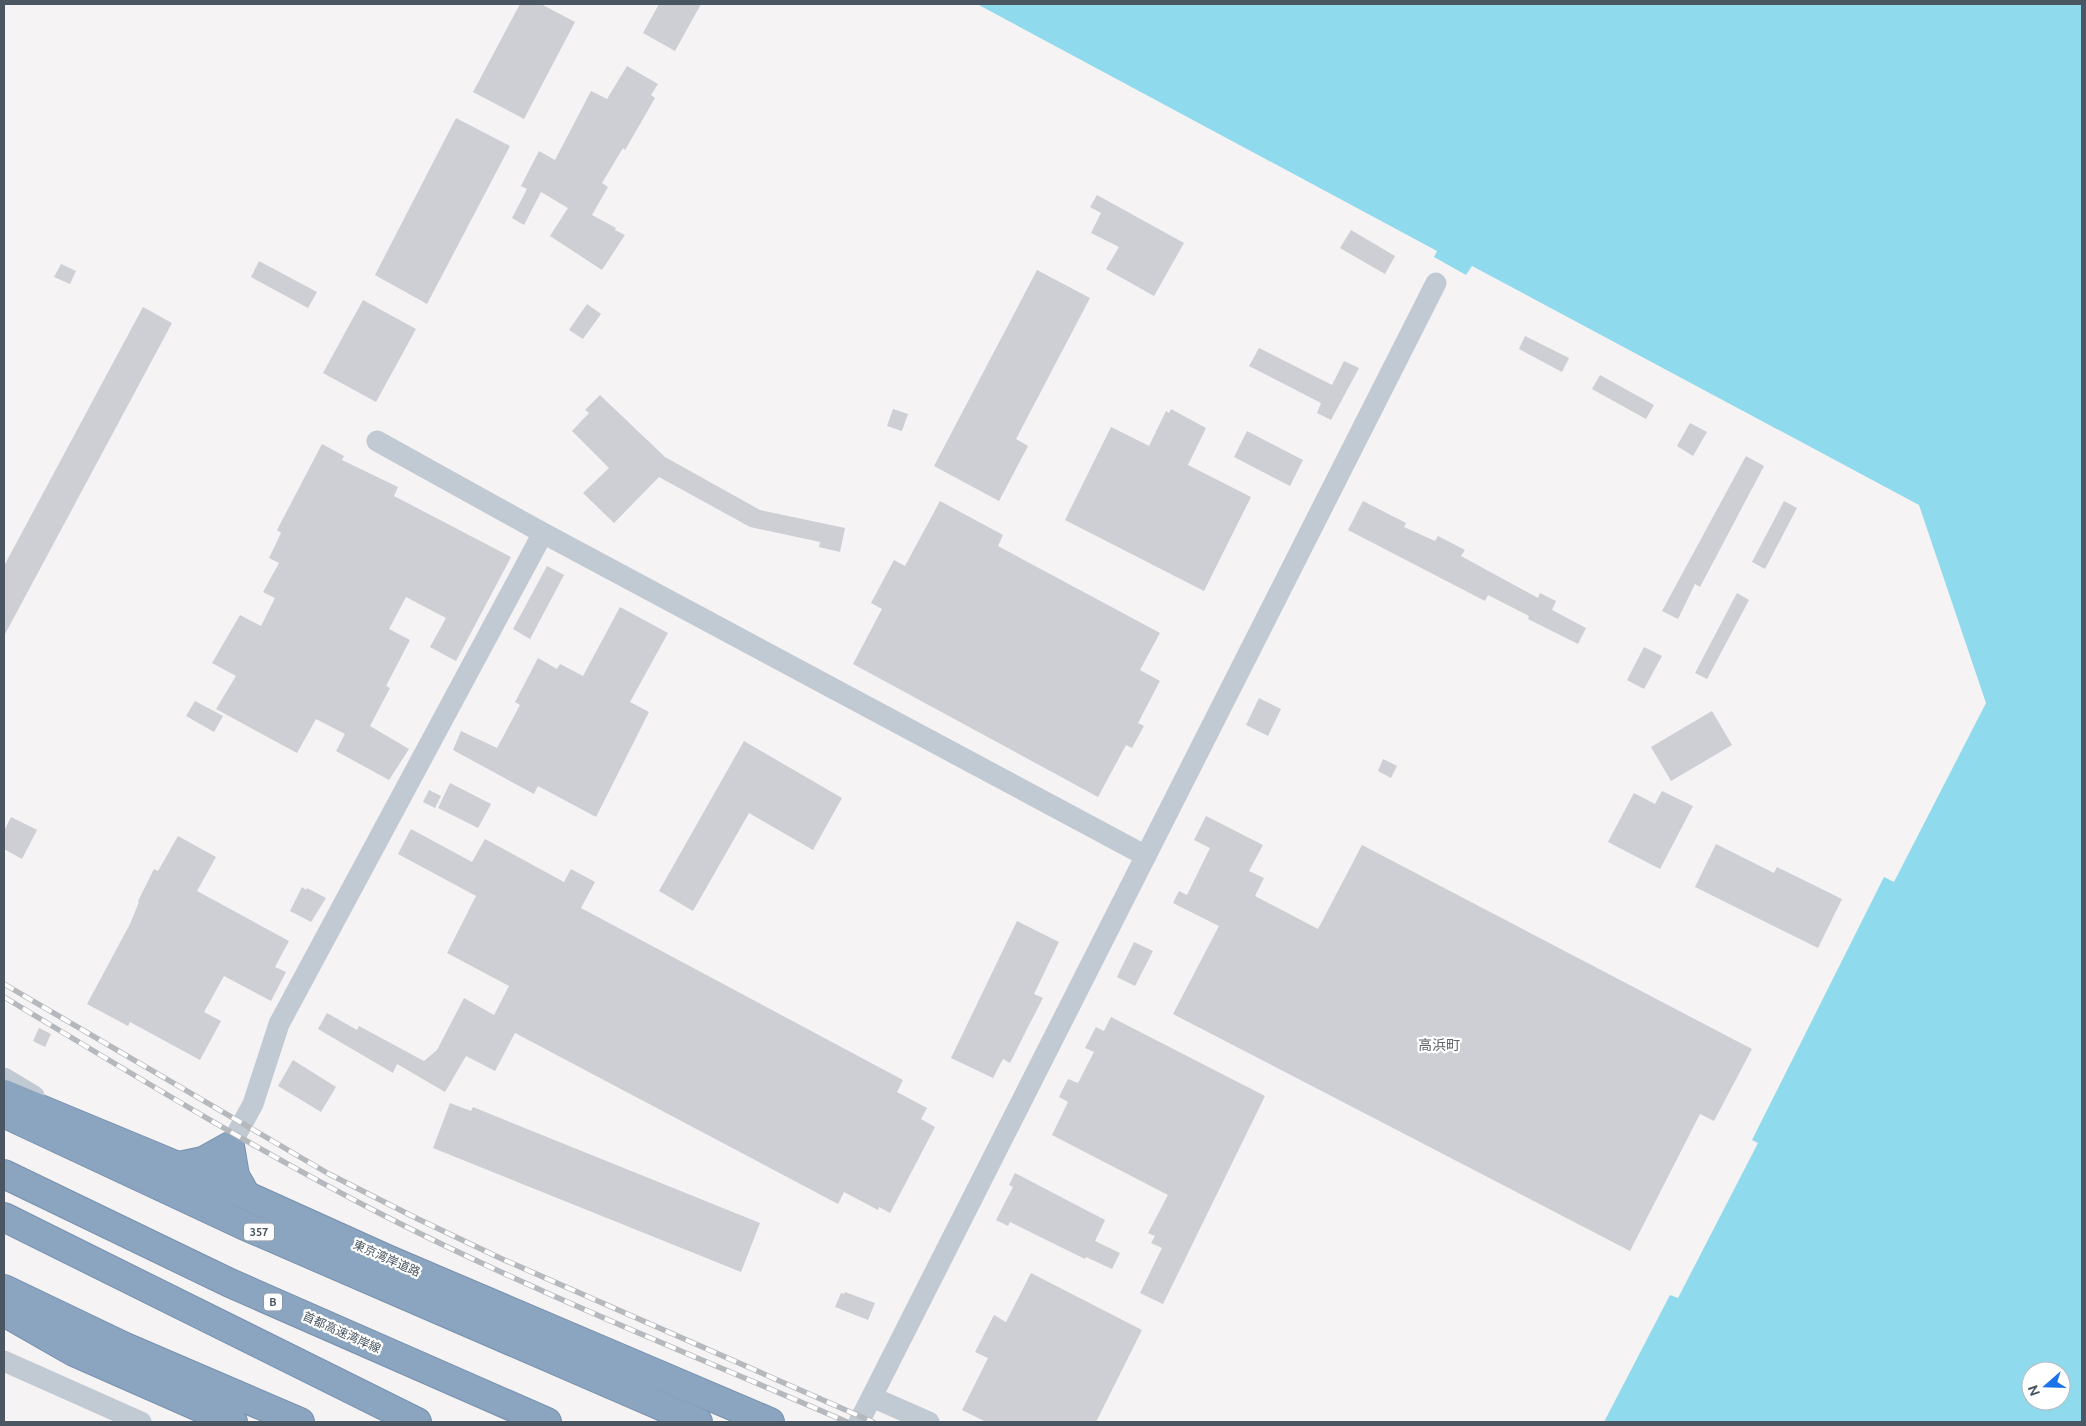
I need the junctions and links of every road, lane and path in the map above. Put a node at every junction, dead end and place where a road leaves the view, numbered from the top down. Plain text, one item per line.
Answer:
1 (1436, 283) dead end
2 (377, 441) dead end
3 (543, 533) junction
4 (1146, 856) junction
5 (4, 1078) edge
6 (4, 1094) edge
7 (4, 1112) edge
8 (119, 1141) junction
9 (230, 1146) junction
10 (179, 1166) junction
11 (4, 1174) edge
12 (246, 1195) junction
13 (4, 1217) edge
14 (4, 1289) edge
15 (4, 1312) edge
16 (4, 1322) edge
17 (74, 1352) junction
18 (4, 1361) edge
19 (872, 1397) junction
20 (141, 1422) edge
21 (233, 1422) edge
22 (300, 1422) edge
23 (417, 1422) edge
24 (547, 1422) edge
25 (698, 1422) edge
26 (770, 1422) edge
27 (859, 1422) edge
28 (930, 1422) edge

1 - 4 street
2 - 3 street
3 - 4 street
3 - 9 street
4 - 19 street
5 - 8 street
6 - 8 highway, 東京湾岸道路 / 357
7 - 25 highway, 357
8 - 10 highway, 東京湾岸道路 / 357
9 - 10 highway
9 - 12 highway
10 - 12 highway, 東京湾岸道路 / 357
11 - 24 highway, 首都高速湾岸線 / B
12 - 26 highway, 東京湾岸道路 / 357
13 - 23 highway
14 - 22 highway
15 - 17 highway
16 - 17 street
17 - 21 highway
18 - 20 street
19 - 27 street
19 - 28 street

